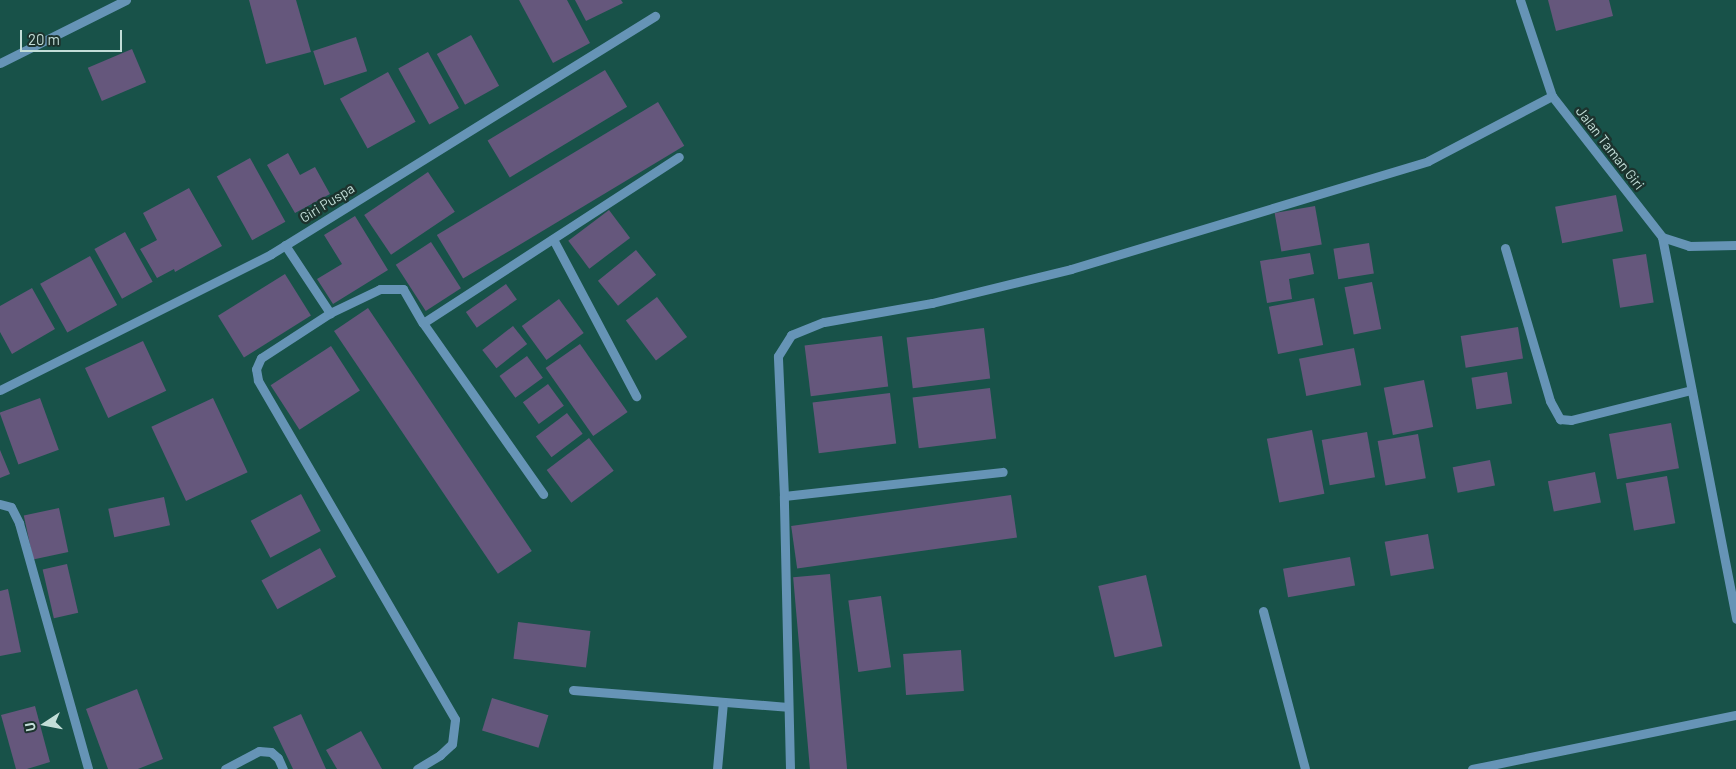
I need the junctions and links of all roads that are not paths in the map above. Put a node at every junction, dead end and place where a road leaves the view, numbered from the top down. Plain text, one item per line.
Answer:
1 (126, 0) edge
2 (1520, 0) edge
3 (655, 16) dead end
4 (0, 63) edge
5 (1552, 96) junction
6 (679, 157) dead end
7 (1662, 237) junction
8 (553, 239) junction
9 (285, 245) junction
10 (1736, 245) edge
11 (1505, 248) dead end
12 (330, 314) junction
13 (423, 323) junction
14 (0, 390) edge
15 (1691, 390) junction
16 (636, 396) dead end
17 (1003, 472) dead end
18 (543, 494) dead end
19 (784, 496) junction
20 (0, 504) edge
21 (1262, 610) dead end
22 (1736, 619) edge
23 (573, 690) dead end
24 (724, 702) junction
25 (787, 708) junction
26 (1736, 715) edge
27 (88, 769) edge
28 (225, 769) edge
29 (283, 769) edge
30 (417, 769) edge
31 (717, 769) edge
32 (790, 769) edge
33 (1305, 769) edge
34 (1472, 769) edge

1 - 4 street
2 - 5 street, Jalan Taman Giri
3 - 9 street, Giri Puspa
5 - 7 street, Jalan Taman Giri
5 - 19 street
6 - 8 street
7 - 10 street
7 - 15 street
8 - 13 street
8 - 16 street
9 - 12 street
9 - 14 street, Giri Puspa
11 - 15 street
12 - 13 street
12 - 30 street
13 - 18 street
15 - 22 street
17 - 19 street
19 - 25 street
20 - 27 street
21 - 33 street
23 - 24 street
24 - 25 street
24 - 31 street
25 - 32 street
26 - 34 street
28 - 29 street

